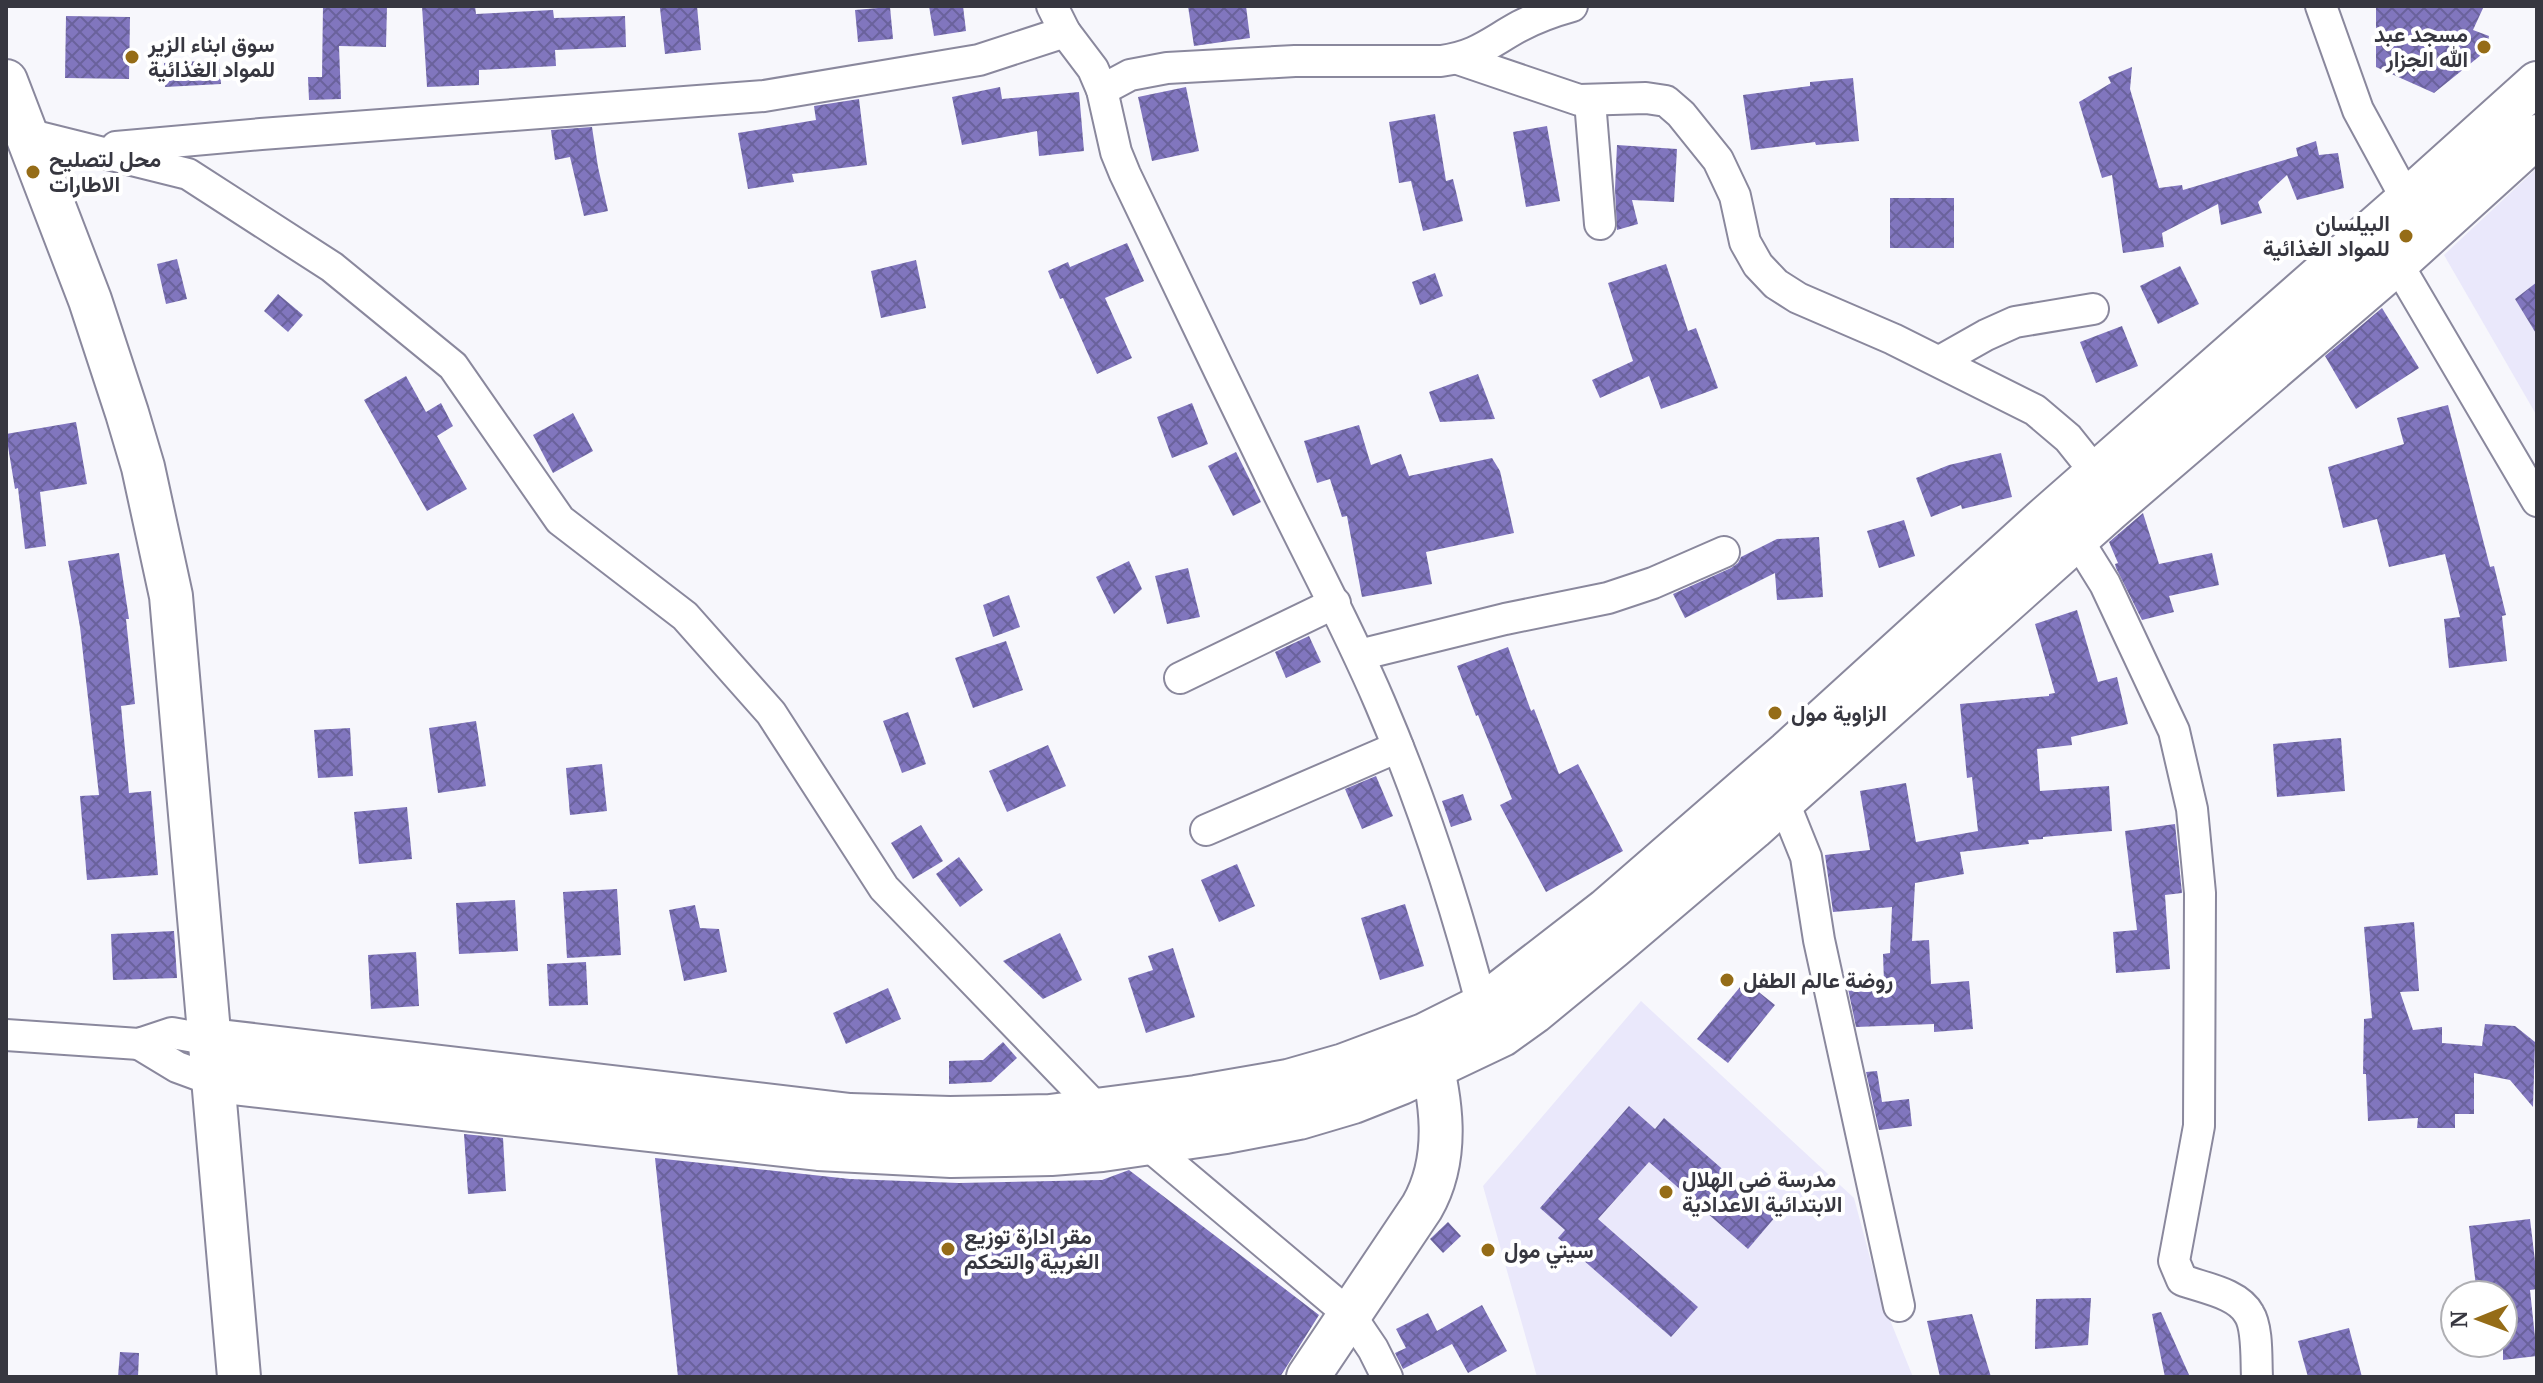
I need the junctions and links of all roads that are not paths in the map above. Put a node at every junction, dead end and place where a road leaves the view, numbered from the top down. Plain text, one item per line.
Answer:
1 (1572, 6) edge
2 (2321, 6) edge
3 (1058, 19) edge
4 (1458, 59) junction
5 (6, 81) edge
6 (2537, 83) edge
7 (1102, 90) junction
8 (1590, 101) junction
9 (27, 134) junction
10 (2537, 136) edge
11 (90, 150) junction
12 (2407, 200) junction
13 (1600, 224) dead end
14 (2397, 263) junction
15 (2093, 309) dead end
16 (1940, 361) junction
17 (2096, 473) junction
18 (2537, 501) edge
19 (2077, 539) junction
20 (1724, 552) dead end
21 (1335, 603) junction
22 (1359, 655) junction
23 (1180, 678) dead end
24 (1398, 747) junction
25 (1783, 800) junction
26 (1206, 830) dead end
27 (1510, 1000) junction
28 (6, 1035) edge
29 (211, 1040) junction
30 (139, 1044) junction
31 (1429, 1052) junction
32 (215, 1081) junction
33 (1099, 1111) junction
34 (1147, 1144) junction
35 (1899, 1306) dead end
36 (1350, 1315) junction
37 (239, 1377) edge
38 (1308, 1377) edge
39 (1387, 1377) edge
40 (2257, 1377) edge

1 - 4 street
2 - 12 street
3 - 7 street
3 - 11 street
4 - 7 street
4 - 8 street
5 - 9 main road
6 - 12 main road
7 - 21 street
8 - 13 street
8 - 16 street
9 - 11 street
9 - 29 main road
10 - 14 main road
11 - 33 street
12 - 17 main road
14 - 18 street
14 - 19 main road
15 - 16 street
16 - 17 street
17 - 27 main road
19 - 25 main road
19 - 40 street
20 - 22 street
21 - 22 street
21 - 23 street
22 - 24 street
24 - 26 street
24 - 27 street
25 - 27 main road
25 - 35 street
27 - 31 main road
28 - 30 street
29 - 30 street
29 - 32 main road
29 - 33 main road
30 - 32 street
31 - 33 main road
31 - 34 main road
31 - 36 main road
32 - 34 main road
32 - 37 main road
34 - 36 street
36 - 38 main road
36 - 39 street

